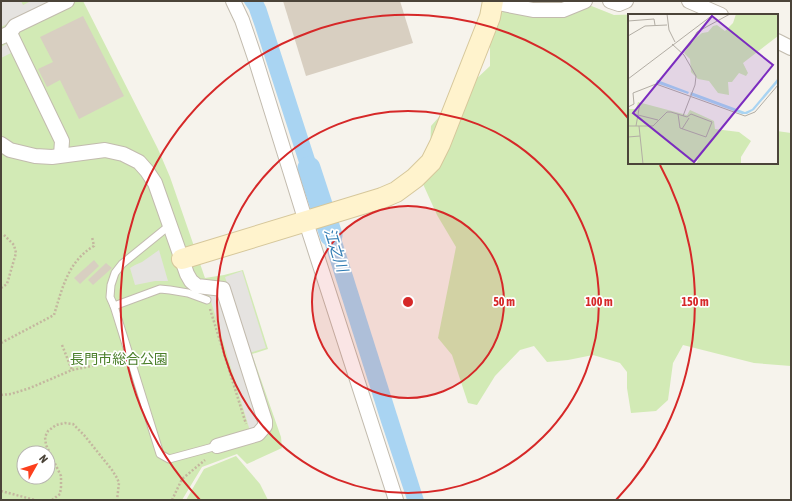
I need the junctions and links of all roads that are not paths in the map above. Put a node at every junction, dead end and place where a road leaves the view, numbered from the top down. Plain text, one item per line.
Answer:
1 (67, 1) edge
2 (232, 1) edge
3 (493, 1) edge
4 (585, 1) edge
5 (610, 1) edge
6 (626, 1) edge
7 (689, 1) edge
8 (719, 14) edge
9 (5, 35) edge
10 (778, 42) edge
11 (791, 48) edge
12 (1, 144) edge
13 (61, 155) junction
14 (306, 222) junction
15 (170, 224) junction
16 (182, 259) junction
17 (207, 300) road end
18 (114, 306) junction
19 (220, 445) joint
20 (396, 500) edge

1 - 9 street
2 - 14 street
3 - 4 street
3 - 14 street
5 - 6 street
7 - 8 street
9 - 13 street
10 - 11 street
12 - 13 street
13 - 15 street
14 - 16 street
14 - 20 street
15 - 16 street
15 - 18 lane
16 - 19 street
17 - 18 lane
18 - 19 lane

